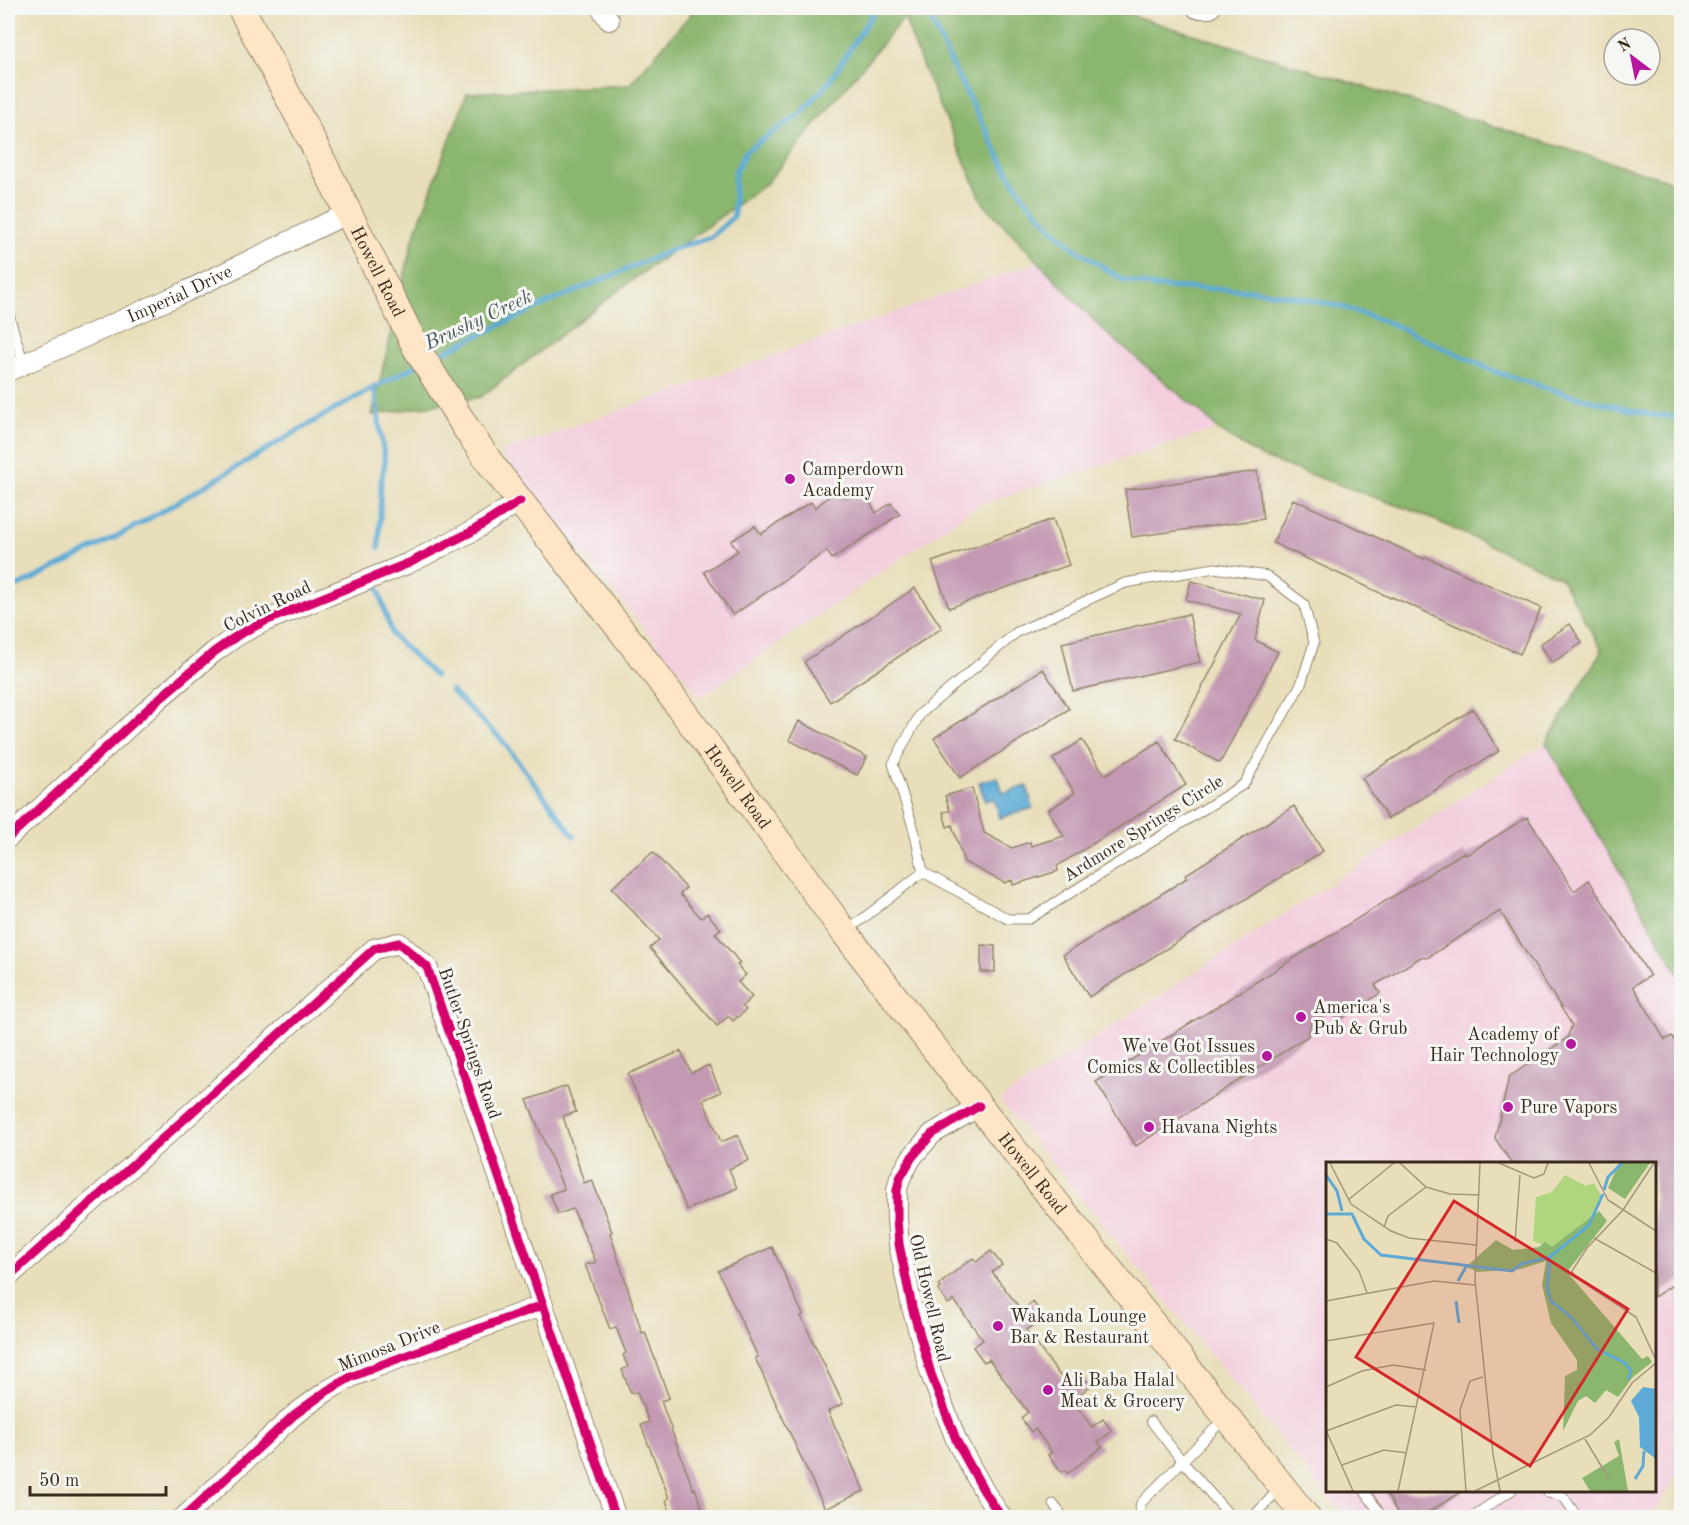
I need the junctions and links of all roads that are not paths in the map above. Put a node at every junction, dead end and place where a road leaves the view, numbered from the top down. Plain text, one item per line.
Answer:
1 (241, 8) edge
2 (1197, 8) edge
3 (1210, 8) edge
4 (348, 213) junction
5 (8, 312) edge
6 (16, 368) edge
7 (520, 501) junction
8 (8, 838) edge
9 (923, 872) junction
10 (845, 933) junction
11 (979, 1106) junction
12 (8, 1277) edge
13 (543, 1305) junction
14 (1226, 1416) junction
15 (1151, 1421) dead end
16 (1182, 1461) junction
17 (1282, 1486) junction
18 (1365, 1492) edge
19 (1510, 1492) edge
20 (1548, 1492) edge
21 (1053, 1504) dead end
22 (183, 1518) edge
23 (616, 1518) edge
24 (1002, 1518) edge
25 (1064, 1518) edge
26 (1138, 1518) edge
27 (1232, 1518) edge
28 (1252, 1518) edge
29 (1307, 1518) edge
30 (1383, 1518) edge
31 (1470, 1518) edge
32 (1578, 1518) edge

1 - 4 main road, Howell Road
2 - 3 street
4 - 6 street, Imperial Drive
4 - 7 main road, Howell Road
5 - 6 lane
7 - 8 street, Colvin Road
7 - 10 main road, Howell Road
9 - 9 lane, Ardmore Springs Circle
9 - 10 lane
10 - 11 main road, Howell Road
11 - 14 main road, Howell Road
11 - 24 street, Old Howell Road
12 - 13 street, Butler Springs Road
13 - 22 street, Mimosa Drive
13 - 23 street, Butler Springs Road
14 - 16 lane
14 - 17 main road, Howell Road
15 - 16 lane
16 - 26 lane
16 - 27 lane
17 - 28 lane
17 - 29 main road, Howell Road
18 - 30 lane
19 - 31 lane
20 - 32 lane
21 - 25 lane

